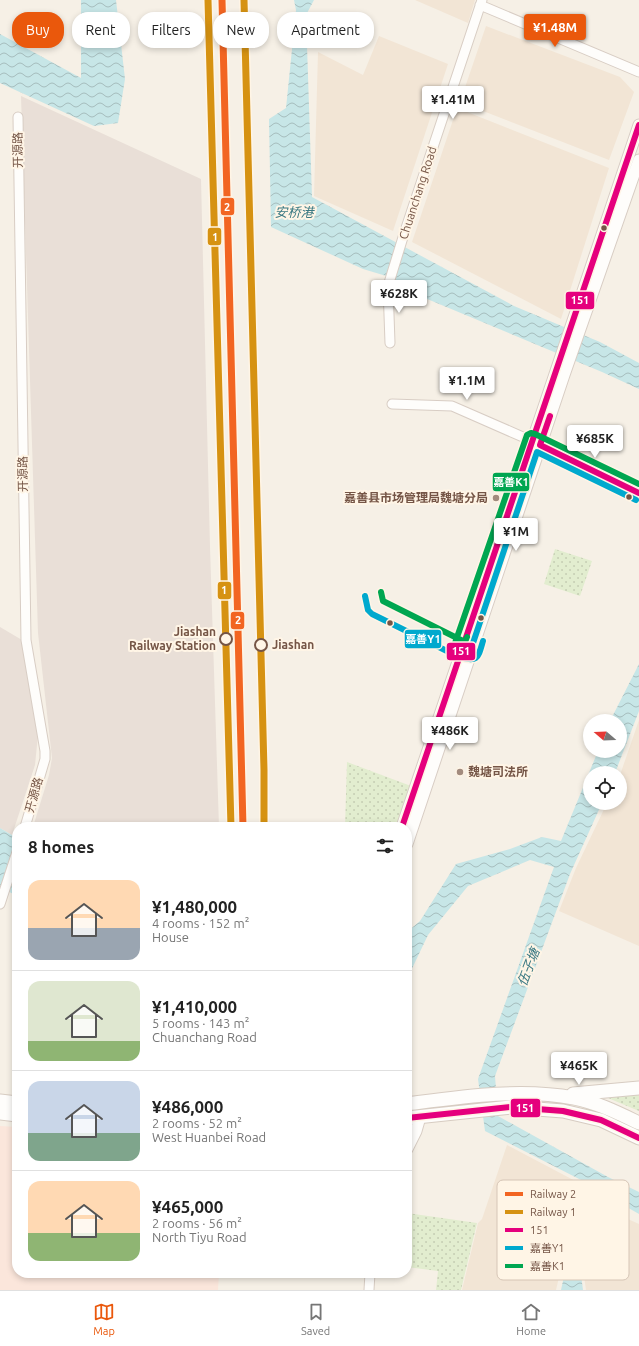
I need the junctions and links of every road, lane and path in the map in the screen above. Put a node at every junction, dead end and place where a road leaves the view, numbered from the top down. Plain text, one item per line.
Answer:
1 (481, 3) edge
2 (639, 72) edge
3 (18, 117) dead end
4 (639, 125) edge
5 (639, 160) edge
6 (579, 319) junction
7 (390, 343) dead end
8 (392, 404) dead end
9 (536, 443) junction
10 (639, 493) edge
11 (26, 822) edge
12 (404, 822) edge
13 (412, 828) edge
14 (12, 867) edge
15 (0, 904) edge
16 (639, 1088) edge
17 (553, 1096) junction
18 (0, 1101) edge
19 (12, 1102) edge
20 (412, 1103) edge
21 (0, 1113) edge
22 (12, 1114) edge
23 (420, 1117) junction
24 (412, 1118) edge
25 (639, 1123) edge
26 (639, 1138) edge
27 (412, 1139) edge
28 (369, 1278) edge
29 (368, 1290) edge

1 - 2 street
1 - 7 street, Chuanchang Road
3 - 11 street, 开源路
4 - 6 street
5 - 6 street
6 - 9 street
8 - 9 street
9 - 10 street
9 - 12 street
9 - 13 street
14 - 15 street
16 - 17 main road
17 - 20 main road
17 - 25 main road
18 - 19 main road
21 - 22 main road
23 - 24 main road
23 - 26 main road
23 - 27 street
28 - 29 street

